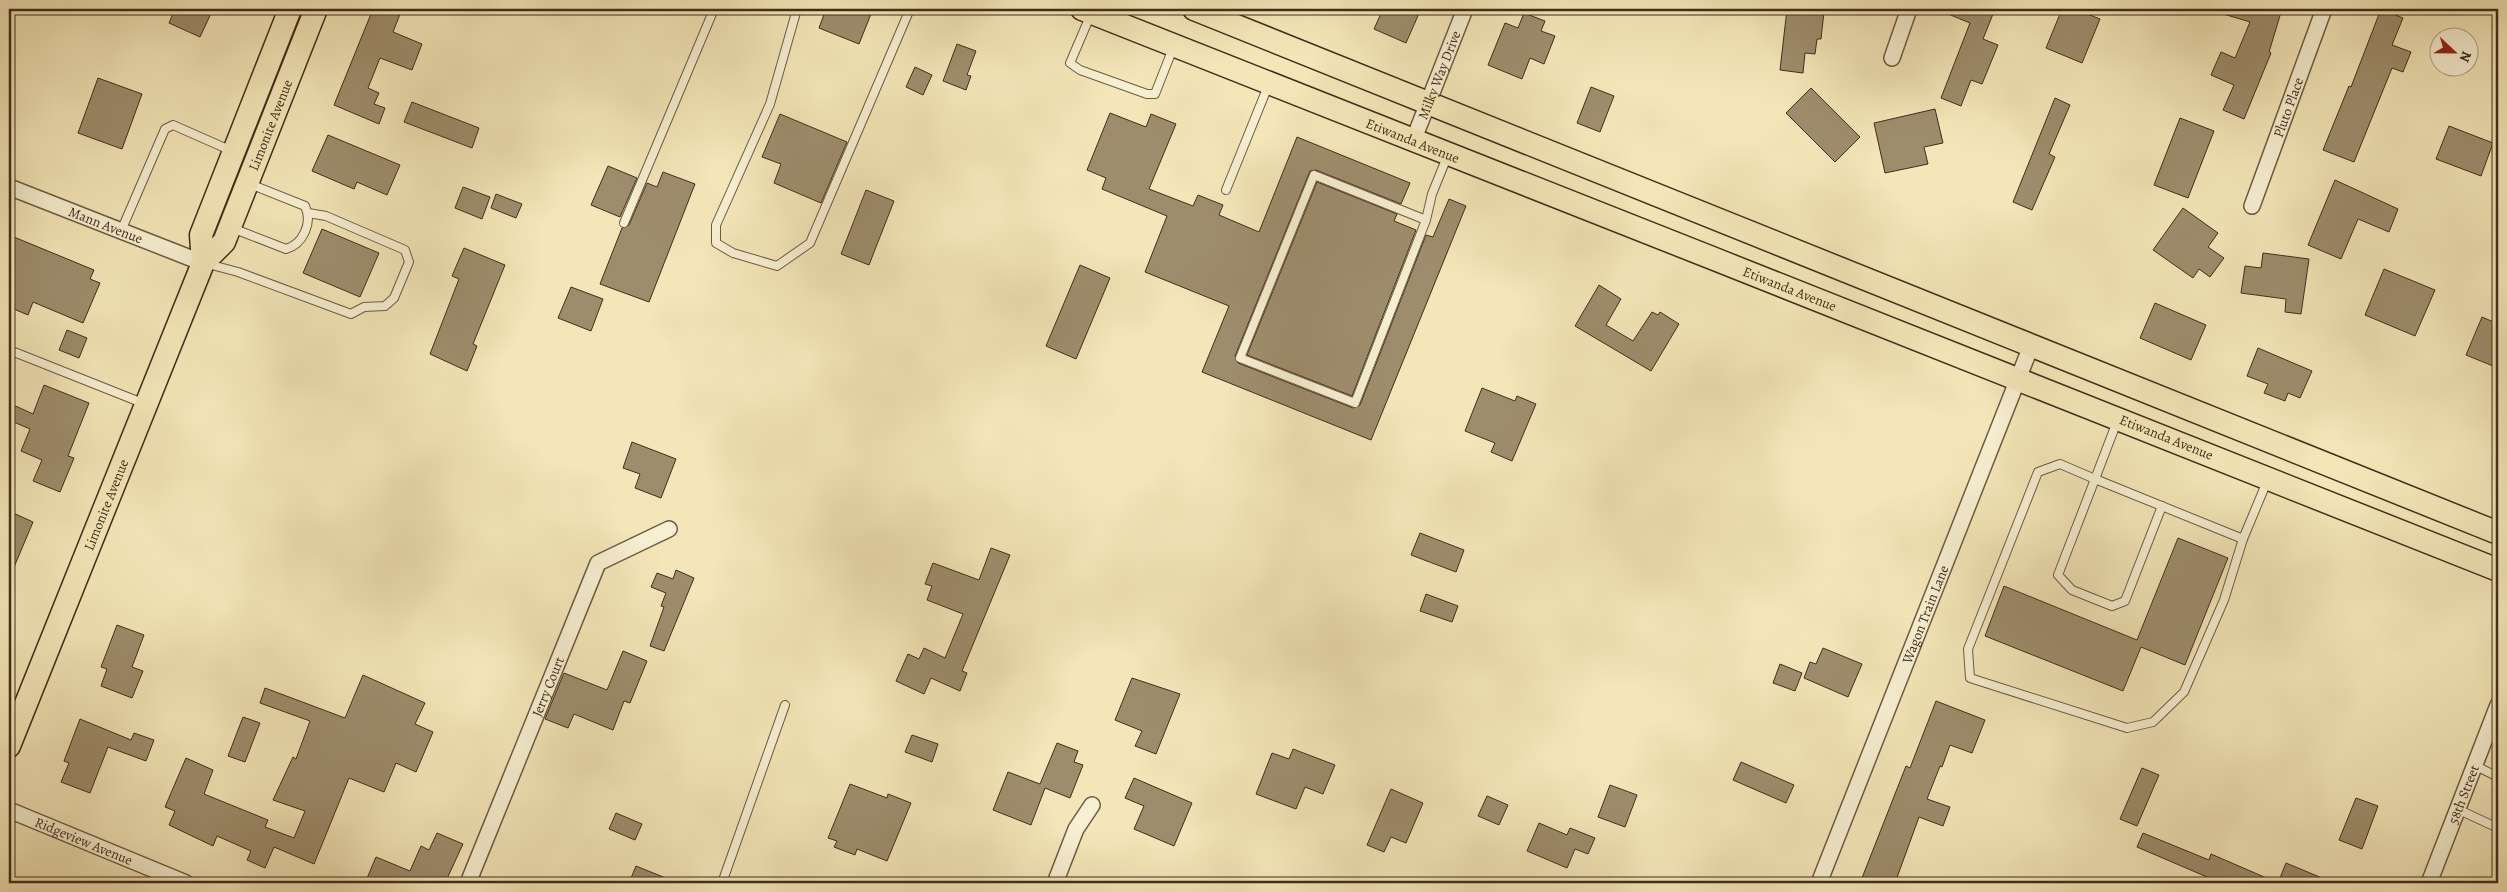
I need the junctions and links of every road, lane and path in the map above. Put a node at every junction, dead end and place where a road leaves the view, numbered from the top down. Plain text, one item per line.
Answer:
1 (290, 9) edge
2 (316, 9) edge
3 (714, 9) edge
4 (797, 9) edge
5 (910, 9) edge
6 (1194, 9) edge
7 (1465, 9) edge
8 (1909, 9) edge
9 (2324, 9) edge
10 (1087, 11) edge
11 (1174, 46) junction
12 (1892, 58) dead end
13 (1268, 84) junction
14 (1428, 102) junction
15 (1413, 141) junction
16 (234, 152) junction
17 (1448, 154) junction
18 (247, 182) junction
19 (9, 188) edge
20 (1226, 190) dead end
21 (2252, 206) dead end
22 (308, 213) junction
23 (1426, 220) junction
24 (624, 223) dead end
25 (230, 227) junction
26 (121, 231) junction
27 (203, 263) junction
28 (2031, 346) junction
29 (9, 350) edge
30 (2019, 380) junction
31 (146, 405) junction
32 (2118, 419) junction
33 (2268, 477) junction
34 (2095, 479) junction
35 (2162, 506) junction
36 (669, 529) dead end
37 (2498, 533) edge
38 (2243, 539) junction
39 (2498, 570) edge
40 (785, 705) dead end
41 (2498, 705) edge
42 (9, 746) edge
43 (2474, 765) junction
44 (2498, 776) edge
45 (1092, 805) dead end
46 (2458, 809) junction
47 (9, 810) edge
48 (2498, 828) edge
49 (186, 883) edge
50 (468, 883) edge
51 (722, 883) edge
52 (1055, 883) edge
53 (1819, 883) edge
54 (2429, 883) edge

1 - 16 main road, Limonite Avenue
2 - 18 main road, Limonite Avenue
3 - 24 lane
4 - 5 lane
6 - 14 main road
7 - 14 street, Milky Way Drive
8 - 12 street
9 - 21 street, Pluto Place
10 - 11 main road, Etiwanda Avenue
10 - 11 lane
11 - 13 main road, Etiwanda Avenue
13 - 15 main road, Etiwanda Avenue
13 - 20 lane
14 - 15 street, Milky Way Drive
14 - 28 main road
15 - 17 main road, Etiwanda Avenue
16 - 26 lane
16 - 27 main road, Limonite Avenue
17 - 23 lane
17 - 30 main road, Etiwanda Avenue
18 - 22 lane
18 - 25 main road, Limonite Avenue
19 - 26 street, Mann Avenue
22 - 25 lane
22 - 27 lane
23 - 23 lane
25 - 27 main road, Limonite Avenue
26 - 27 street, Mann Avenue
27 - 31 main road, Limonite Avenue
28 - 30 street, Wagon Train Lane
28 - 37 main road
29 - 31 lane
30 - 32 main road, Etiwanda Avenue
30 - 53 street, Wagon Train Lane
31 - 42 main road, Limonite Avenue
32 - 33 main road, Etiwanda Avenue
32 - 34 lane
33 - 38 lane
33 - 39 main road, Etiwanda Avenue
34 - 35 lane
34 - 35 lane
34 - 38 lane
35 - 38 lane
36 - 50 street, Jerry Court
40 - 51 lane
41 - 43 street, 58th Street
43 - 44 lane
43 - 46 street, 58th Street
45 - 52 street
46 - 48 lane
46 - 54 street, 58th Street
47 - 49 street, Ridgeview Avenue

